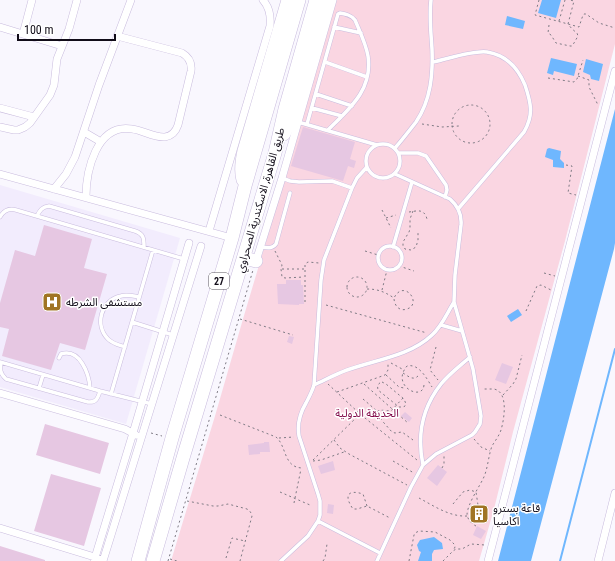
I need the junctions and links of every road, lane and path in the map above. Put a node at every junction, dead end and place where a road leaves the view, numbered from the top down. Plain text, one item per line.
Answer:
1 (32, 0) edge
2 (77, 0) edge
3 (131, 0) edge
4 (263, 0) edge
5 (288, 0) edge
6 (299, 0) edge
7 (316, 0) edge
8 (326, 0) edge
9 (333, 0) edge
10 (431, 0) edge
11 (539, 0) edge
12 (565, 0) edge
13 (570, 0) edge
14 (559, 22) junction
15 (568, 24) junction
16 (549, 25) dead end
17 (0, 27) edge
18 (334, 27) junction
19 (615, 28) edge
20 (361, 33) junction
21 (23, 34) junction
22 (117, 36) junction
23 (62, 46) junction
24 (583, 60) dead end
25 (324, 62) junction
26 (433, 62) junction
27 (615, 71) edge
28 (578, 76) junction
29 (367, 77) junction
30 (548, 78) dead end
31 (316, 94) junction
32 (352, 106) junction
33 (0, 108) edge
34 (312, 108) junction
35 (605, 110) junction
36 (342, 116) junction
37 (34, 117) junction
38 (416, 121) junction
39 (298, 122) junction
40 (307, 124) junction
41 (460, 126) dead end
42 (0, 127) edge
43 (453, 127) junction
44 (328, 130) junction
45 (84, 132) junction
46 (101, 142) junction
47 (278, 144) junction
48 (377, 145) junction
49 (395, 148) junction
50 (398, 153) junction
51 (566, 165) dead end
52 (367, 167) junction
53 (0, 174) edge
54 (395, 174) junction
55 (282, 178) junction
56 (412, 182) junction
57 (245, 186) junction
58 (352, 188) junction
59 (54, 189) junction
60 (290, 193) dead end
61 (445, 197) junction
62 (582, 197) junction
63 (86, 198) junction
64 (458, 209) junction
65 (382, 210) dead end
66 (413, 211) dead end
67 (0, 216) edge
68 (37, 216) junction
69 (390, 228) dead end
70 (208, 231) junction
71 (418, 232) dead end
72 (232, 238) junction
73 (189, 243) dead end
74 (201, 246) dead end
75 (260, 247) junction
76 (272, 247) junction
77 (393, 247) junction
78 (144, 248) junction
79 (152, 250) junction
80 (365, 251) dead end
81 (378, 255) junction
82 (184, 259) junction
83 (250, 260) junction
84 (324, 263) junction
85 (399, 266) junction
86 (305, 269) junction
87 (281, 270) junction
88 (387, 270) junction
89 (414, 271) dead end
90 (544, 273) dead end
91 (305, 277) junction
92 (561, 278) junction
93 (367, 289) junction
94 (382, 291) junction
95 (557, 292) junction
96 (139, 297) junction
97 (394, 298) junction
98 (305, 302) dead end
99 (454, 302) junction
100 (319, 304) junction
101 (526, 311) dead end
102 (239, 319) junction
103 (132, 322) junction
104 (441, 325) junction
105 (462, 331) junction
106 (163, 332) junction
107 (173, 335) junction
108 (293, 335) dead end
109 (432, 335) junction
110 (436, 347) dead end
111 (125, 348) junction
112 (522, 355) dead end
113 (470, 357) junction
114 (59, 358) dead end
115 (0, 362) edge
116 (404, 370) junction
117 (403, 373) junction
118 (386, 374) junction
119 (43, 375) junction
120 (418, 376) dead end
121 (325, 380) junction
122 (363, 384) junction
123 (441, 384) junction
124 (314, 385) junction
125 (424, 385) dead end
126 (39, 388) junction
127 (90, 388) junction
128 (404, 388) dead end
129 (477, 389) junction
130 (100, 391) junction
131 (337, 392) junction
132 (0, 393) edge
133 (435, 393) junction
134 (111, 394) junction
135 (503, 396) junction
136 (403, 398) junction
137 (364, 399) dead end
138 (142, 402) junction
139 (152, 404) junction
140 (396, 405) junction
141 (392, 410) junction
142 (378, 411) junction
143 (360, 414) junction
144 (220, 415) dead end
145 (408, 423) dead end
146 (144, 430) junction
147 (133, 433) junction
148 (472, 435) junction
149 (299, 436) junction
150 (141, 438) junction
151 (172, 438) junction
152 (278, 438) junction
153 (333, 439) junction
154 (413, 440) dead end
155 (443, 450) junction
156 (345, 451) junction
157 (491, 452) junction
158 (393, 461) dead end
159 (308, 464) junction
160 (423, 466) junction
161 (301, 468) junction
162 (442, 468) dead end
163 (417, 475) junction
164 (411, 487) junction
165 (280, 492) dead end
166 (476, 492) junction
167 (615, 493) edge
168 (420, 498) dead end
169 (295, 499) junction
170 (186, 500) junction
171 (294, 503) dead end
172 (453, 504) dead end
173 (478, 504) dead end
174 (310, 505) dead end
175 (367, 506) junction
176 (468, 516) junction
177 (318, 521) junction
178 (395, 521) junction
179 (476, 526) dead end
180 (0, 528) edge
181 (246, 541) junction
182 (327, 544) dead end
183 (492, 546) junction
184 (453, 551) junction
185 (380, 553) junction
186 (226, 558) dead end
187 (94, 559) edge
188 (169, 559) junction
189 (325, 559) junction
190 (104, 560) edge
191 (138, 561) edge
192 (153, 561) edge
193 (168, 561) edge
194 (177, 561) edge
195 (240, 561) edge
196 (281, 561) edge
197 (323, 561) edge
198 (328, 561) edge
199 (377, 561) edge
200 (409, 561) edge
201 (443, 561) edge
202 (488, 561) edge
203 (598, 561) edge

1 - 21 street
2 - 23 street
3 - 22 street
4 - 70 street
5 - 57 highway
6 - 57 highway, طريق القاهرة, الاسكندرية الصحراوي / 27
7 - 47 highway, طريق القاهرة, الاسكندرية الصحراوي / 27
8 - 47 highway
9 - 39 street
10 - 26 lane
11 - 14 path
12 - 14 path
13 - 15 path
14 - 15 path
15 - 16 path
15 - 19 path
17 - 21 street
18 - 20 lane
18 - 20 lane
18 - 25 lane
20 - 29 lane
21 - 23 street
22 - 45 street
22 - 46 street
23 - 37 street
24 - 28 path
25 - 29 lane
25 - 31 lane
26 - 38 lane
26 - 64 lane
27 - 35 street
28 - 30 path
28 - 35 path
29 - 32 lane
31 - 32 lane
31 - 34 lane
32 - 36 lane
33 - 37 street
34 - 36 lane
34 - 40 lane
35 - 62 street
36 - 44 lane
37 - 42 street
38 - 43 path
38 - 49 lane
39 - 40 lane
39 - 55 street
40 - 44 lane
41 - 43 path
43 - 43 path
44 - 48 lane
45 - 46 street
45 - 59 street
46 - 63 street
47 - 83 highway, طريق القاهرة, الاسكندرية الصحراوي / 27
48 - 49 lane
48 - 52 lane
49 - 50 lane
50 - 54 lane
50 - 61 lane
51 - 62 path
52 - 54 lane
52 - 58 lane
53 - 59 street
54 - 56 lane
55 - 58 lane
55 - 75 street
56 - 61 lane
56 - 77 lane
57 - 72 highway, طريق القاهرة, الاسكندرية الصحراوي / 27
58 - 84 lane
59 - 63 street
60 - 76 lane
61 - 64 lane
62 - 92 street
63 - 70 street
64 - 99 lane
65 - 69 path
66 - 71 path
67 - 68 lane
68 - 78 lane
68 - 78 lane
70 - 72 street
72 - 151 highway, طريق القاهرة, الاسكندرية الصحراوي / 27
73 - 82 street
74 - 107 street
75 - 76 lane
75 - 83 street
76 - 87 path
77 - 81 lane
77 - 85 lane
78 - 79 lane
79 - 82 lane
79 - 96 lane
80 - 81 path
81 - 88 lane
82 - 106 street
83 - 102 path
83 - 192 highway, طريق القاهرة, الاسكندرية الصحراوي / 27
84 - 86 path
84 - 100 lane
85 - 88 lane
85 - 89 path
86 - 87 path
86 - 91 path
87 - 91 path
88 - 94 path
90 - 92 path
91 - 98 path
92 - 95 street
93 - 93 path
93 - 94 path
94 - 97 path
95 - 101 path
95 - 183 street
96 - 103 lane
96 - 111 lane
97 - 97 path
99 - 104 lane
99 - 105 lane
100 - 109 path
100 - 124 lane
102 - 108 path
102 - 170 path
103 - 106 lane
103 - 111 lane
104 - 105 lane
104 - 109 lane
105 - 113 lane
106 - 107 lane
106 - 138 street
107 - 139 street
109 - 121 lane
110 - 123 path
111 - 134 lane
112 - 135 path
113 - 123 lane
113 - 129 lane
114 - 127 lane
115 - 119 lane
115 - 126 lane
116 - 117 path
116 - 118 path
116 - 133 path
117 - 120 path
117 - 125 path
118 - 122 path
118 - 128 path
119 - 126 lane
119 - 127 lane
121 - 124 lane
121 - 131 path
122 - 131 path
122 - 141 path
123 - 133 lane
124 - 149 lane
126 - 130 lane
127 - 130 lane
129 - 135 path
129 - 148 lane
130 - 134 lane
131 - 143 path
132 - 147 street
133 - 160 lane
134 - 138 lane
135 - 157 path
136 - 140 path
136 - 140 path
136 - 140 path
137 - 142 path
138 - 139 lane
138 - 147 street
139 - 146 street
140 - 141 path
141 - 142 path
141 - 145 path
142 - 154 path
143 - 153 path
143 - 160 path
144 - 152 path
146 - 150 street
146 - 151 path
147 - 150 street
147 - 187 street
148 - 155 lane
148 - 157 path
149 - 152 path
149 - 159 lane
150 - 190 street
151 - 191 highway, طريق القاهرة, الاسكندرية الصحراوي / 27
152 - 161 path
153 - 156 path
153 - 156 path
155 - 160 lane
155 - 162 path
156 - 164 path
157 - 166 path
158 - 163 path
159 - 161 path
159 - 177 lane
160 - 163 lane
161 - 169 path
163 - 164 lane
164 - 178 lane
165 - 169 path
166 - 172 path
166 - 173 path
166 - 176 path
167 - 203 street
168 - 176 path
169 - 171 path
169 - 174 path
170 - 181 path
170 - 188 path
175 - 175 path
175 - 178 path
176 - 179 path
177 - 185 lane
177 - 196 lane
178 - 185 lane
180 - 187 street
181 - 186 path
181 - 195 path
182 - 189 path
183 - 184 path
183 - 202 street
184 - 200 path
184 - 201 path
185 - 199 lane
187 - 190 street
188 - 193 path
188 - 194 path
189 - 197 path
189 - 198 path

